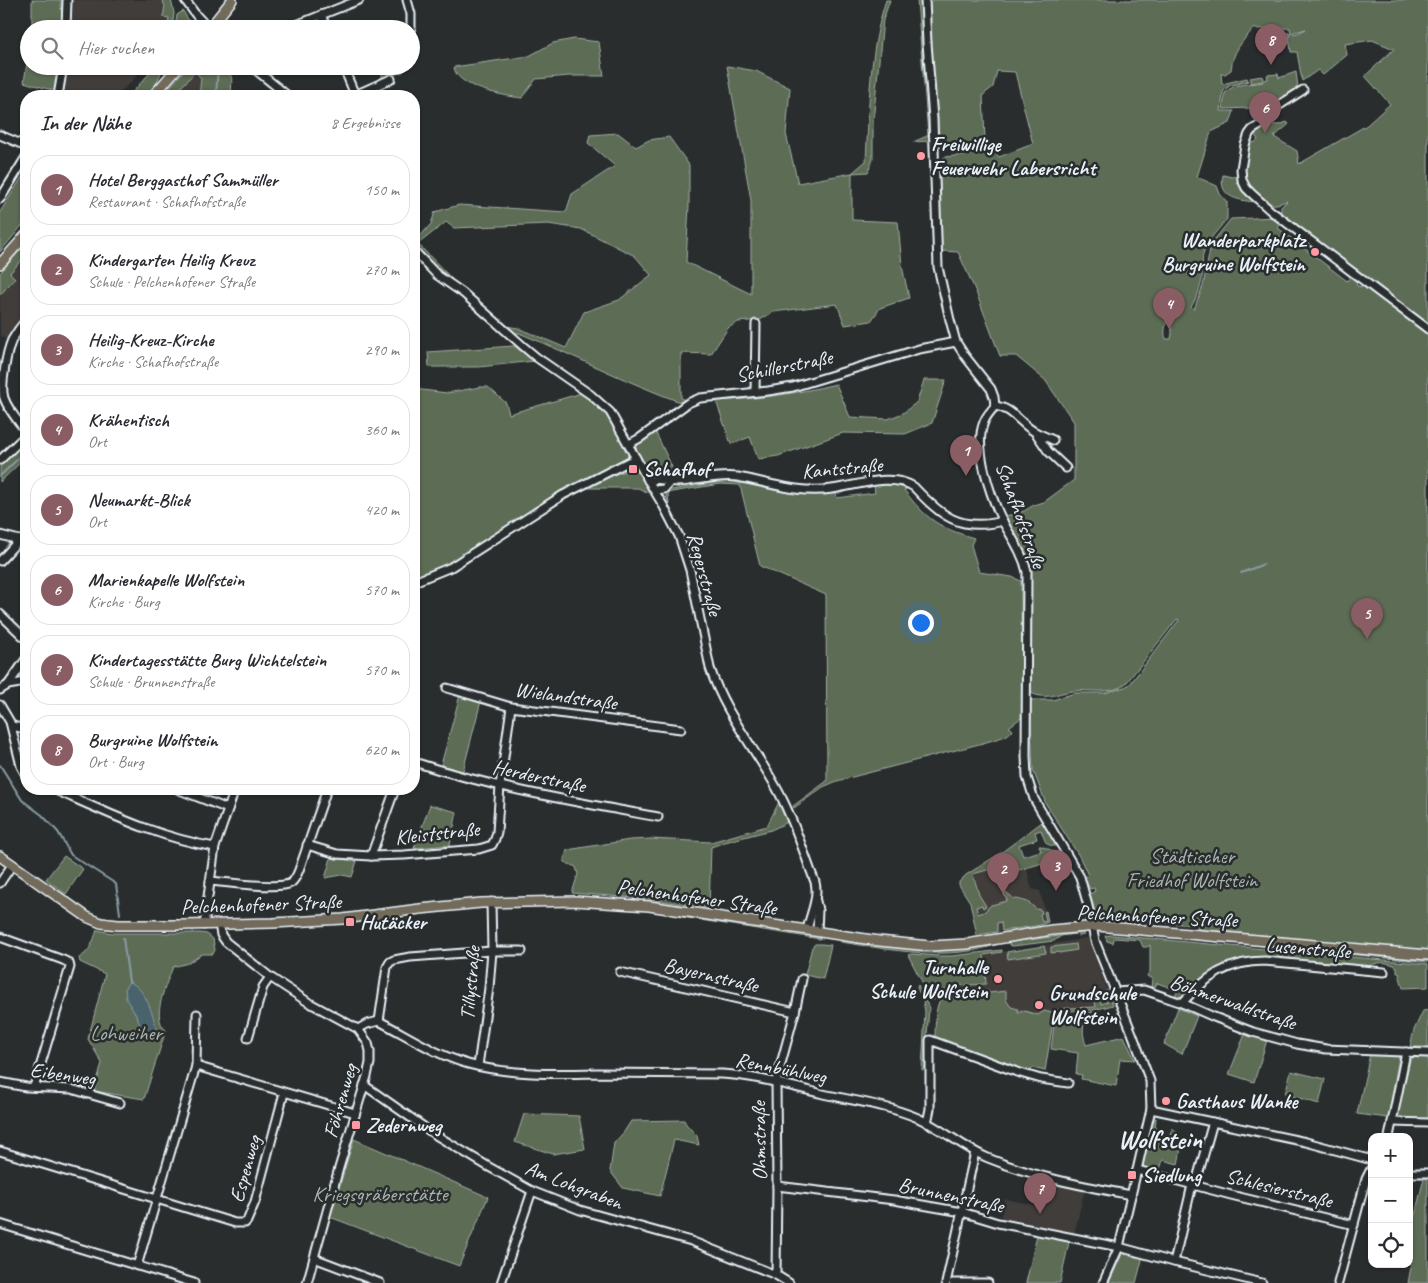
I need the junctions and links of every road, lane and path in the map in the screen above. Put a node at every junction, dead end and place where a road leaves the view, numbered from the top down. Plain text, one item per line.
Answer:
1 (67, 0) edge
2 (185, 0) edge
3 (232, 0) edge
4 (359, 0) edge
5 (408, 0) edge
6 (926, 0) edge
7 (321, 15) junction
8 (66, 20) edge
9 (201, 20) edge
10 (216, 20) edge
11 (308, 20) edge
12 (323, 20) edge
13 (411, 20) edge
14 (62, 75) edge
15 (170, 75) edge
16 (262, 75) edge
17 (346, 75) edge
18 (391, 79) dead end
19 (59, 90) edge
20 (158, 90) edge
21 (280, 90) edge
22 (352, 90) edge
23 (366, 90) edge
24 (1302, 90) dead end
25 (0, 134) edge
26 (20, 143) edge
27 (20, 167) edge
28 (0, 200) edge
29 (20, 242) edge
30 (420, 257) edge
31 (0, 264) edge
32 (756, 324) dead end
33 (20, 328) edge
34 (1428, 329) edge
35 (956, 342) junction
36 (755, 392) junction
37 (2, 398) edge
38 (995, 406) junction
39 (20, 424) edge
40 (1035, 432) junction
41 (1053, 440) dead end
42 (20, 441) edge
43 (629, 444) junction
44 (636, 458) junction
45 (0, 460) edge
46 (1066, 468) dead end
47 (648, 480) junction
48 (670, 482) junction
49 (654, 490) junction
50 (1003, 521) junction
51 (0, 534) edge
52 (20, 540) edge
53 (20, 543) edge
54 (0, 561) edge
55 (420, 580) edge
56 (0, 614) edge
57 (20, 633) edge
58 (20, 668) edge
59 (20, 683) edge
60 (8, 685) junction
61 (447, 688) dead end
62 (0, 690) edge
63 (0, 705) edge
64 (512, 707) junction
65 (12, 726) junction
66 (20, 728) edge
67 (681, 729) dead end
68 (20, 762) edge
69 (420, 764) edge
70 (500, 786) junction
71 (67, 795) edge
72 (192, 795) edge
73 (233, 795) edge
74 (325, 795) edge
75 (394, 795) edge
76 (228, 810) junction
77 (658, 817) dead end
78 (307, 845) junction
79 (215, 847) junction
80 (0, 856) edge
81 (370, 856) junction
82 (12, 865) junction
83 (210, 881) junction
84 (0, 883) edge
85 (491, 902) junction
86 (218, 924) junction
87 (204, 925) junction
88 (1092, 926) junction
89 (812, 931) junction
90 (0, 937) edge
91 (492, 951) junction
92 (522, 952) dead end
93 (1428, 955) edge
94 (620, 972) dead end
95 (1384, 972) dead end
96 (270, 977) junction
97 (802, 979) dead end
98 (1116, 992) junction
99 (1182, 1003) junction
100 (795, 1012) junction
101 (197, 1014) dead end
102 (379, 1021) junction
103 (358, 1029) junction
104 (248, 1038) dead end
105 (1406, 1052) junction
106 (1428, 1053) edge
107 (196, 1066) junction
108 (478, 1066) junction
109 (0, 1082) edge
110 (776, 1082) junction
111 (1068, 1083) dead end
112 (364, 1085) junction
113 (34, 1087) junction
114 (284, 1093) junction
115 (120, 1103) dead end
116 (1151, 1109) junction
117 (355, 1113) junction
118 (1213, 1122) junction
119 (1392, 1122) junction
120 (927, 1123) junction
121 (1428, 1123) edge
122 (1389, 1133) edge
123 (0, 1151) edge
124 (975, 1152) junction
125 (1368, 1159) edge
126 (1138, 1170) junction
127 (1413, 1173) edge
128 (1428, 1173) edge
129 (1368, 1175) edge
130 (777, 1186) junction
131 (1194, 1186) junction
132 (532, 1192) junction
133 (1131, 1195) junction
134 (156, 1199) junction
135 (962, 1212) junction
136 (0, 1224) edge
137 (1354, 1225) junction
138 (1119, 1247) junction
139 (314, 1258) junction
140 (1174, 1262) junction
141 (137, 1266) junction
142 (776, 1275) junction
143 (194, 1283) edge
144 (307, 1283) edge
145 (380, 1283) edge
146 (501, 1283) edge
147 (789, 1283) edge
148 (946, 1283) edge
149 (953, 1283) edge
150 (988, 1283) edge
151 (1103, 1283) edge
152 (1262, 1283) edge
153 (1338, 1283) edge

1 - 8 street
2 - 9 street
3 - 10 main road
4 - 7 street
5 - 13 street
6 - 35 street
7 - 11 street
7 - 12 street
14 - 19 street
15 - 20 main road
16 - 21 street
17 - 22 street
18 - 23 street
24 - 34 street
25 - 26 street
27 - 28 street
29 - 31 main road
30 - 43 street, Regerstraße
32 - 36 street
33 - 37 street
35 - 36 street, Schillerstraße
35 - 38 street
36 - 43 street, Schillerstraße
37 - 39 street
38 - 40 street
38 - 50 street, Schafhofstraße
40 - 41 street
40 - 46 street
42 - 45 street
43 - 44 street, Regerstraße
44 - 47 street, Regerstraße
44 - 55 street
47 - 48 street, Kantstraße
47 - 49 street, Regerstraße
48 - 49 street, Kantstraße
48 - 50 street, Kantstraße
49 - 89 street, Regerstraße
50 - 88 street, Schafhofstraße
51 - 52 street
53 - 54 street
56 - 57 street
58 - 60 street
59 - 60 street
60 - 62 street
61 - 64 street, Wielandstraße
63 - 65 street
64 - 67 street, Wielandstraße
64 - 70 street, Kleiststraße
65 - 66 street
65 - 68 street
69 - 70 street, Herderstraße
70 - 77 street, Herderstraße
70 - 81 street, Kleiststraße
71 - 79 street
72 - 76 street
73 - 76 street
74 - 78 street
75 - 81 street
76 - 79 street
78 - 81 street, Kleiststraße
78 - 83 street
79 - 83 street
80 - 82 main road, Pelchenhofener Straße
82 - 84 street
82 - 87 main road, Pelchenhofener Straße
83 - 87 street
85 - 86 main road, Pelchenhofener Straße
85 - 89 main road, Pelchenhofener Straße
85 - 91 street, Tillystraße
86 - 87 main road, Pelchenhofener Straße
86 - 96 street
88 - 89 main road, Pelchenhofener Straße
88 - 93 main road, Pelchenhofener Straße
88 - 98 street, Schafhofstraße
90 - 113 street
91 - 92 street
91 - 102 street
91 - 108 street, Tillystraße
94 - 100 street, Bayernstraße
95 - 99 street, Lusenstraße
96 - 103 street
96 - 104 street
97 - 100 street, Ohmstraße
98 - 99 street, Böhmerwaldstraße
98 - 116 street, Schafhofstraße
99 - 105 street, Böhmerwaldstraße
100 - 110 street, Ohmstraße
101 - 107 street
102 - 103 street
102 - 108 street, Rennbühlweg
103 - 112 street, Föhrenweg
105 - 106 street, Böhmerwaldstraße
105 - 119 street
107 - 114 street
107 - 134 street
108 - 110 street, Rennbühlweg
109 - 113 street, Eibenweg
110 - 120 street, Rennbühlweg
110 - 130 street, Ohmstraße
111 - 120 street
112 - 117 street, Föhrenweg
112 - 132 street, Am Lohgraben
113 - 115 street, Eibenweg
114 - 117 street
114 - 134 street, Espenweg
116 - 118 street
116 - 126 street, Schafhofstraße
117 - 139 street, Föhrenweg
118 - 125 street
118 - 131 street
119 - 121 street
119 - 122 street
120 - 124 street, Rennbühlweg
123 - 134 street
124 - 133 street, Rennbühlweg
124 - 135 street
126 - 131 street, Schlesierstraße
126 - 133 street, Schafhofstraße
127 - 128 street
129 - 137 street
130 - 135 street, Brunnenstraße
130 - 142 street, Ohmstraße
131 - 137 street, Schlesierstraße
131 - 140 street
132 - 142 street, Am Lohgraben
132 - 146 street
133 - 138 street, Schafhofstraße
134 - 141 street
135 - 138 street, Brunnenstraße
135 - 148 street
136 - 141 street
137 - 153 street
138 - 140 street, Brunnenstraße
138 - 151 street, Schafhofstraße
139 - 144 street, Föhrenweg
139 - 145 street
140 - 152 street, Brunnenstraße
141 - 143 street
142 - 147 street, Am Lohgraben
149 - 150 street

